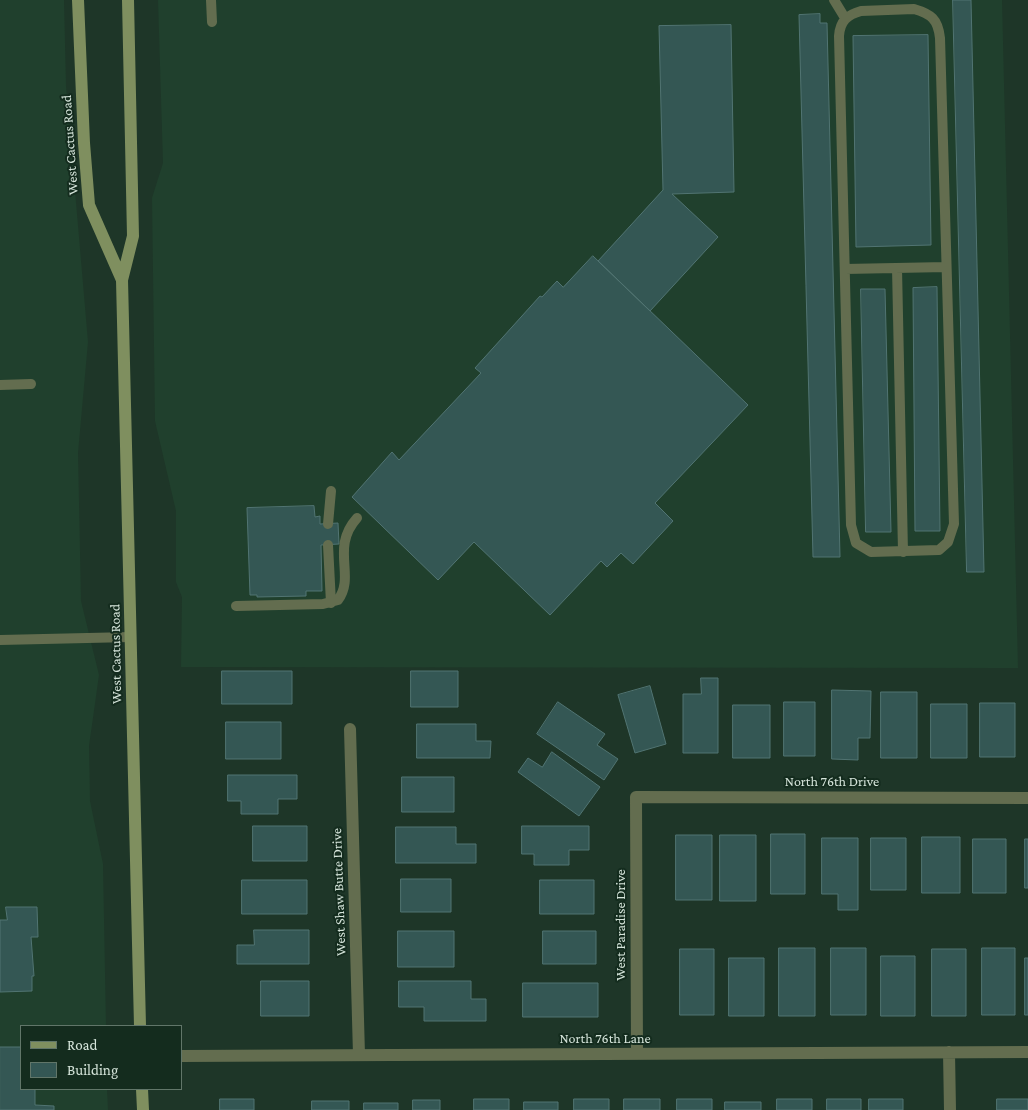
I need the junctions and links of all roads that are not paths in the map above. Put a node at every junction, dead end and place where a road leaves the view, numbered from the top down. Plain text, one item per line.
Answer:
1 (78, 0) edge
2 (128, 0) edge
3 (211, 0) edge
4 (834, 0) edge
5 (845, 18) junction
6 (212, 22) dead end
7 (946, 267) junction
8 (897, 268) junction
9 (845, 269) junction
10 (122, 280) junction
11 (30, 384) dead end
12 (0, 385) edge
13 (331, 491) dead end
14 (357, 518) dead end
15 (328, 524) dead end
16 (328, 544) dead end
17 (902, 552) junction
18 (330, 603) junction
19 (236, 606) dead end
20 (131, 637) junction
21 (0, 640) edge
22 (350, 729) dead end
23 (636, 796) joint
24 (1028, 798) edge
25 (140, 1025) edge
26 (949, 1052) junction
27 (1028, 1052) edge
28 (637, 1054) junction
29 (358, 1055) junction
30 (182, 1056) edge
31 (142, 1090) edge
32 (143, 1110) edge
33 (950, 1110) edge

1 - 10 main road, West Cactus Road
2 - 10 main road, West Cactus Road
3 - 6 lane
4 - 5 lane
5 - 7 lane
5 - 9 lane
7 - 8 lane
7 - 17 lane
8 - 9 lane
8 - 17 lane
9 - 17 lane
10 - 20 main road, West Cactus Road
11 - 12 lane
13 - 15 lane
14 - 18 lane
16 - 18 lane
18 - 19 lane
20 - 21 lane
20 - 25 main road, West Cactus Road
22 - 29 street, West Shaw Butte Drive
23 - 24 street, North 76th Drive
23 - 28 street, West Paradise Drive
26 - 27 street, North 76th Lane
26 - 28 street, North 76th Lane
26 - 33 street
28 - 29 street, North 76th Lane
29 - 30 street, North 76th Lane
31 - 32 main road

